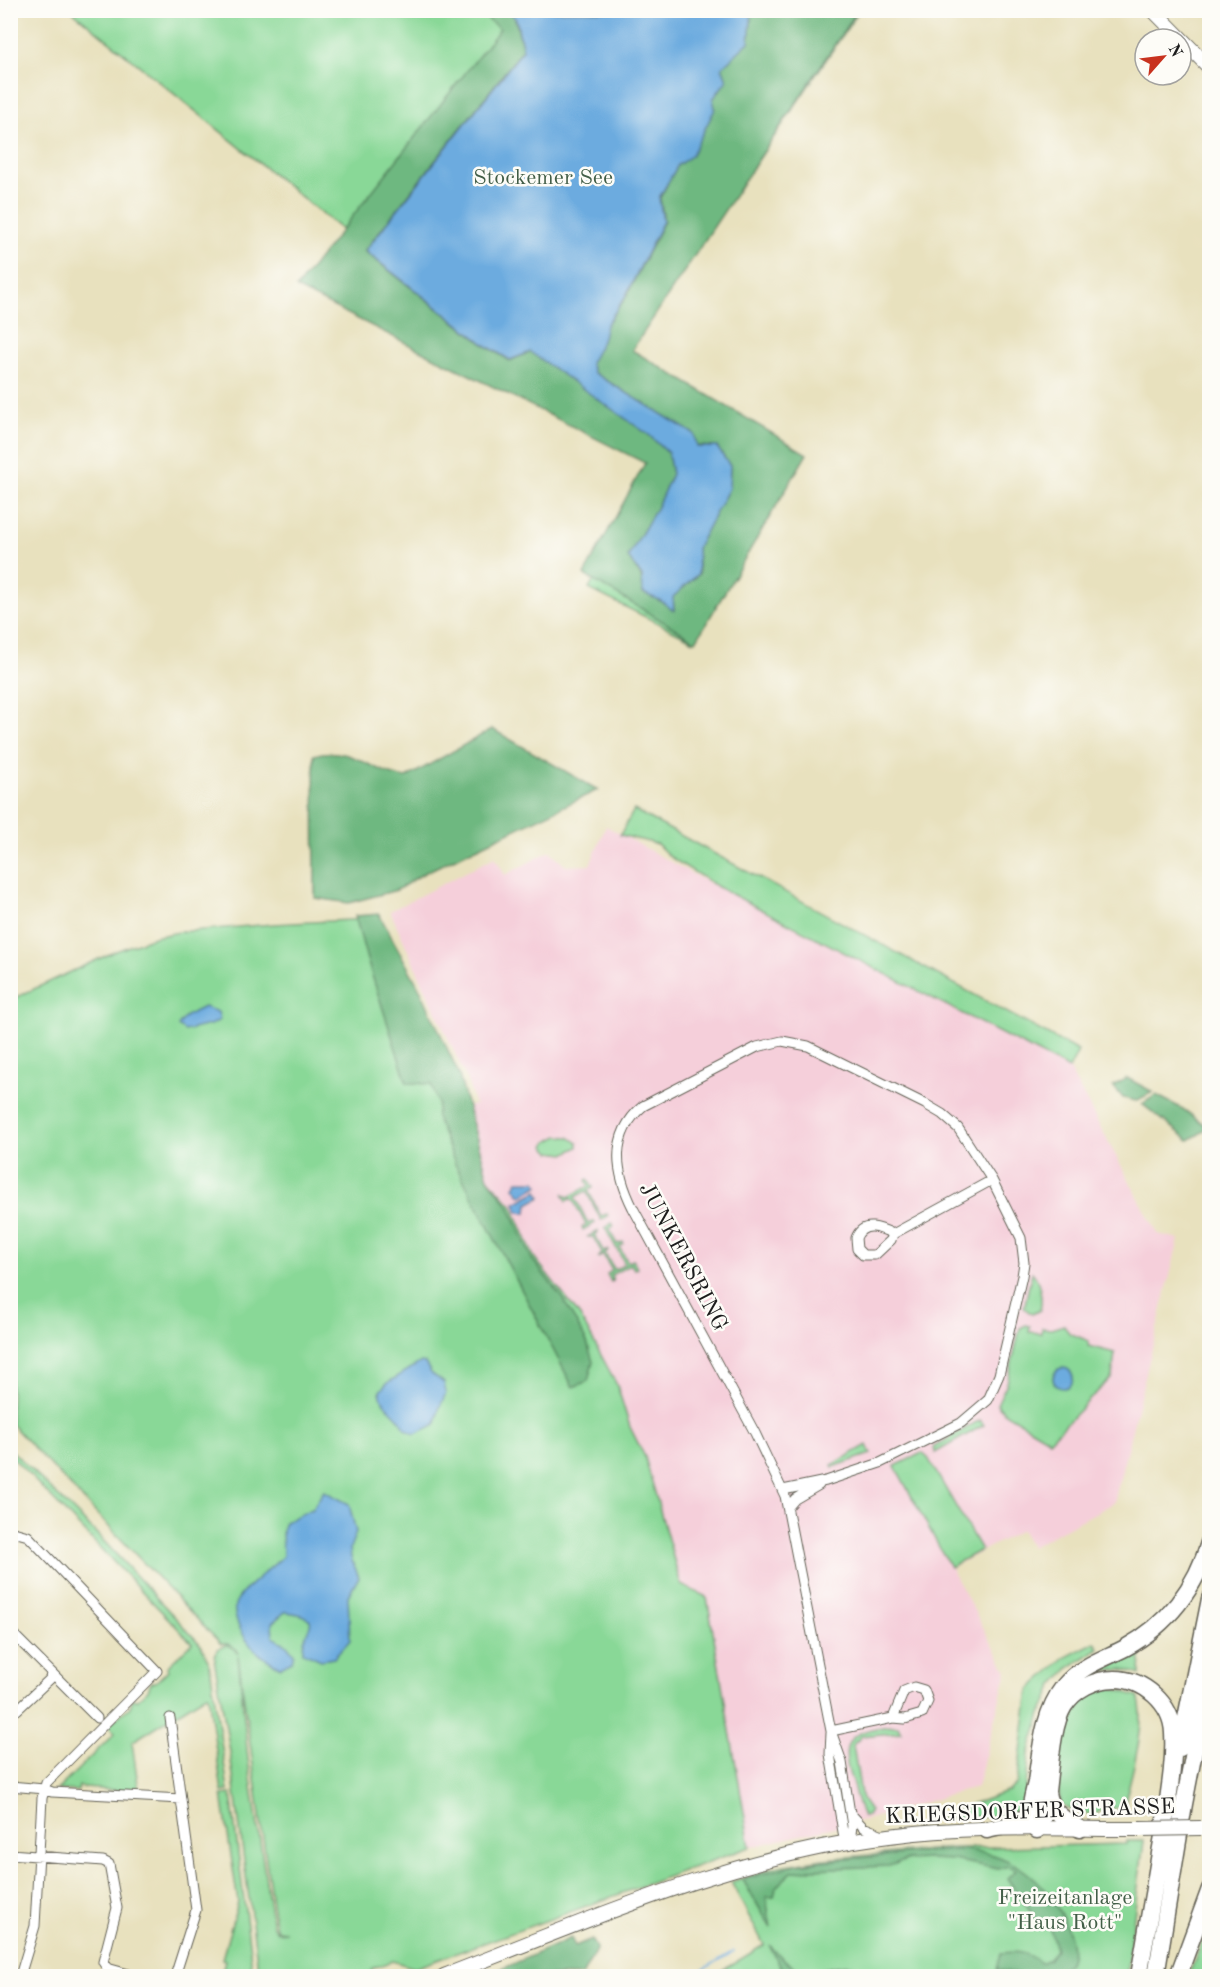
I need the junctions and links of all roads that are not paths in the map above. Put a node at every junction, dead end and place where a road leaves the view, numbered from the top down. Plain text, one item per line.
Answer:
1 (1153, 10) edge
2 (1209, 68) edge
3 (992, 1180) junction
4 (893, 1234) dead end
5 (826, 1481) junction
6 (783, 1490) junction
7 (788, 1508) junction
8 (10, 1532) edge
9 (1209, 1540) edge
10 (1209, 1599) edge
11 (10, 1631) edge
12 (1209, 1668) edge
13 (51, 1673) junction
14 (10, 1712) edge
15 (97, 1718) dead end
16 (170, 1718) dead end
17 (893, 1718) dead end
18 (831, 1731) junction
19 (1046, 1785) junction
20 (10, 1786) edge
21 (44, 1789) junction
22 (181, 1799) junction
23 (850, 1812) junction
24 (1030, 1813) junction
25 (1205, 1828) edge
26 (1080, 1829) junction
27 (987, 1830) junction
28 (1037, 1830) junction
29 (1163, 1834) junction
30 (892, 1835) junction
31 (845, 1844) junction
32 (10, 1854) edge
33 (38, 1856) junction
34 (1209, 1889) edge
35 (20, 1977) edge
36 (136, 1977) edge
37 (175, 1977) edge
38 (444, 1977) edge
39 (1139, 1977) edge
40 (1156, 1977) edge
41 (1178, 1977) edge

1 - 2 main road
3 - 4 street
3 - 5 street, JUNKERSRING
3 - 6 street, JUNKERSRING
5 - 6 street, JUNKERSRING
5 - 7 street, JUNKERSRING
6 - 7 street, JUNKERSRING
7 - 18 street, JUNKERSRING
8 - 21 street
9 - 24 highway
10 - 29 highway
11 - 13 street
12 - 40 highway
13 - 14 street
13 - 15 street
16 - 22 street
17 - 18 street
18 - 23 street, JUNKERSRING
18 - 31 street, JUNKERSRING
19 - 26 highway
19 - 28 highway
19 - 29 highway
20 - 21 street
21 - 22 street
21 - 33 street
22 - 37 street
23 - 30 street
23 - 31 street, JUNKERSRING
24 - 27 highway
24 - 28 highway
25 - 26 main road, KRIEGSDORFER STRASSE, bridge
26 - 28 main road, KRIEGSDORFER STRASSE
27 - 28 main road, KRIEGSDORFER STRASSE
27 - 30 main road, KRIEGSDORFER STRASSE
29 - 39 highway
30 - 31 main road, KRIEGSDORFER STRASSE
31 - 38 main road, KRIEGSDORFER STRASSE
32 - 33 street
33 - 35 street
33 - 36 street
34 - 41 highway

